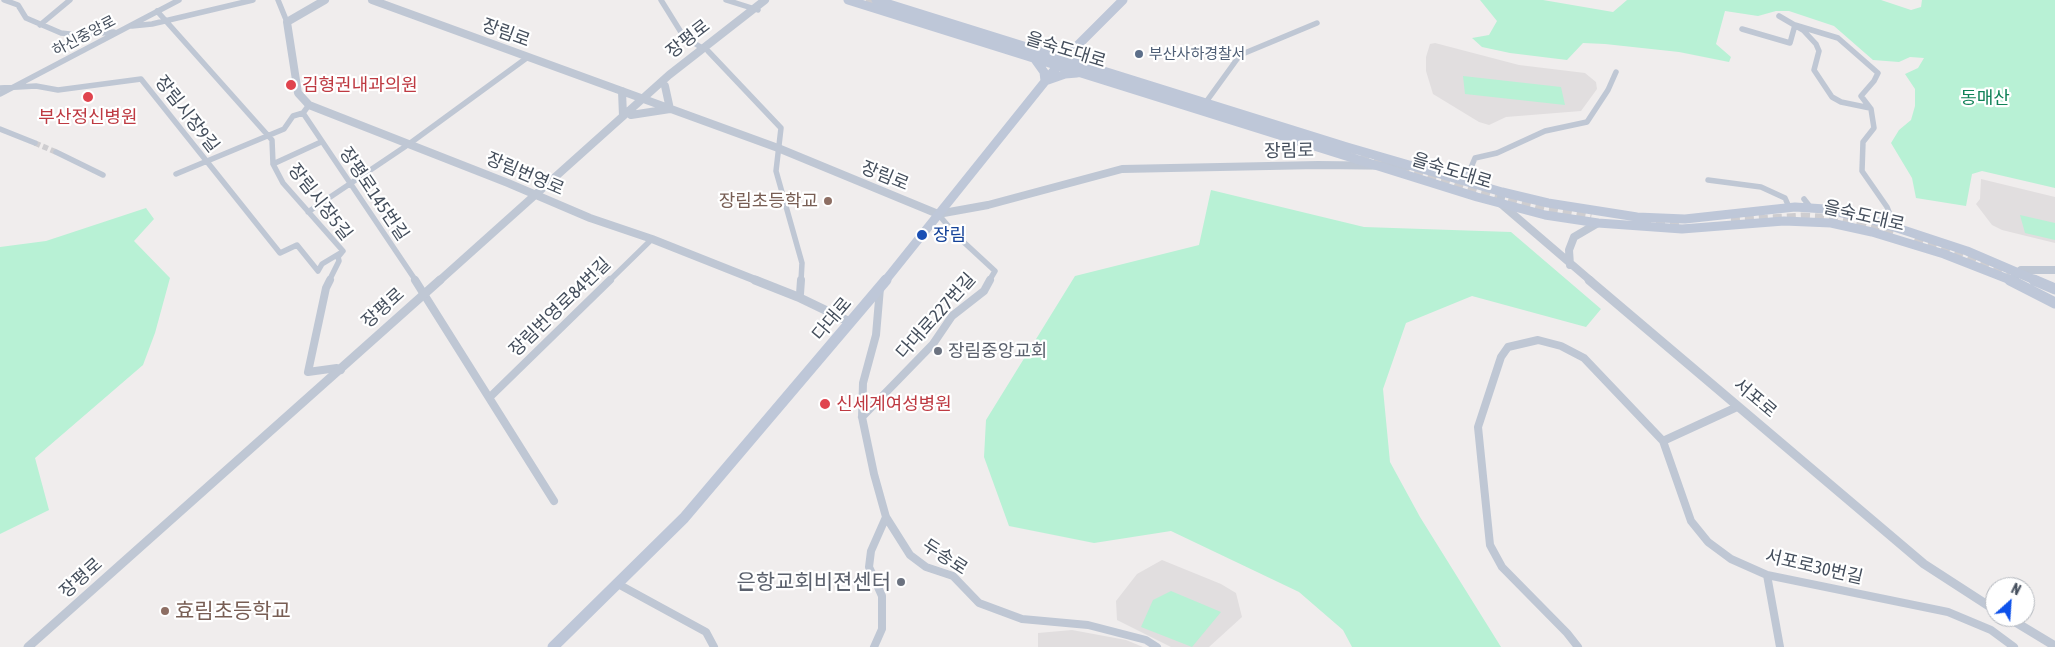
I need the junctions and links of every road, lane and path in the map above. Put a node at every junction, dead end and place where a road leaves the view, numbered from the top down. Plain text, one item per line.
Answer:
1 (4, 0) edge
2 (70, 0) edge
3 (166, 0) edge
4 (253, 0) edge
5 (278, 0) edge
6 (325, 0) edge
7 (372, 0) edge
8 (661, 0) edge
9 (726, 0) edge
10 (765, 0) edge
11 (771, 0) edge
12 (848, 0) edge
13 (876, 0) tunnel mouth
14 (1123, 0) edge
15 (177, 1) edge
16 (756, 10) junction
17 (157, 11) junction
18 (1779, 16) dead end
19 (167, 20) junction
20 (287, 22) junction
21 (1317, 23) dead end
22 (1795, 25) junction
23 (40, 26) junction
24 (129, 26) junction
25 (1742, 29) dead end
26 (118, 32) junction
27 (1078, 46) junction
28 (706, 50) junction
29 (1046, 52) junction
30 (528, 57) junction
31 (1034, 57) junction
32 (1062, 61) junction
33 (1089, 70) junction
34 (1616, 72) dead end
35 (1045, 81) junction
36 (665, 86) junction
37 (13, 87) junction
38 (0, 88) edge
39 (622, 91) junction
40 (0, 94) edge
41 (645, 100) junction
42 (1206, 102) junction
43 (309, 105) junction
44 (1871, 108) junction
45 (670, 109) junction
46 (303, 113) junction
47 (627, 116) junction
48 (0, 129) edge
49 (267, 135) junction
50 (320, 142) junction
51 (35, 143) tunnel mouth
52 (410, 144) junction
53 (778, 148) junction
54 (1331, 150) junction
55 (56, 152) tunnel mouth
56 (205, 162) junction
57 (273, 164) junction
58 (1318, 165) junction
59 (1411, 166) junction
60 (1383, 167) junction
61 (176, 174) dead end
62 (103, 175) dead end
63 (1708, 180) dead end
64 (1465, 182) junction
65 (349, 186) junction
66 (1502, 192) junction
67 (538, 195) junction
68 (1804, 199) dead end
69 (1500, 203) junction
70 (1789, 207) junction
71 (1811, 208) junction
72 (308, 212) junction
73 (938, 214) junction
74 (1598, 223) junction
75 (1895, 227) junction
76 (654, 238) junction
77 (343, 251) junction
78 (1944, 254) junction
79 (1570, 265) junction
80 (2055, 270) edge
81 (2018, 272) junction
82 (2012, 281) junction
83 (881, 285) junction
84 (2055, 289) edge
85 (799, 295) junction
86 (426, 297) junction
87 (2055, 303) edge
88 (853, 320) junction
89 (343, 371) junction
90 (490, 397) junction
91 (1737, 407) junction
92 (862, 417) junction
93 (1663, 441) junction
94 (554, 501) dead end
95 (886, 517) junction
96 (1767, 575) junction
97 (618, 584) junction
98 (1985, 604) edge
99 (2024, 627) edge
100 (55, 628) junction
101 (2055, 646) edge
102 (28, 647) edge
103 (37, 647) edge
104 (553, 647) edge
105 (714, 647) edge
106 (874, 647) edge
107 (1157, 647) edge
108 (1578, 647) edge
109 (1780, 647) edge
110 (2014, 647) edge

1 - 23 street
2 - 23 street
3 - 15 street
4 - 19 street
5 - 20 street
6 - 20 street
7 - 30 street, 장림로
8 - 28 street
9 - 16 street
10 - 16 street, 장평로
11 - 16 street, 장평로
12 - 31 main road, 을숙도대로
13 - 29 main road, 을숙도대로
14 - 27 main road, 다대로
15 - 17 street, 하신중앙로
16 - 28 street, 장평로
17 - 19 street, 장림시장5길
17 - 24 street, 하신중앙로
18 - 22 street
19 - 24 street
19 - 49 street, 장림시장5길
20 - 43 street
21 - 42 street
22 - 25 street
22 - 44 street
22 - 44 street
23 - 26 street
24 - 26 street, 하신중앙로
26 - 37 street, 하신중앙로
27 - 29 main road
27 - 32 main road, 다대로
27 - 33 main road
28 - 36 street, 장평로
28 - 41 street, 장평로
28 - 53 street
29 - 32 main road, 을숙도대로
30 - 39 street, 장림로
30 - 52 street
31 - 32 main road, 을숙도대로
31 - 35 main road
32 - 33 main road, 을숙도대로
32 - 35 main road, 다대로
33 - 35 main road
33 - 42 main road, 을숙도대로
33 - 54 main road, 을숙도대로
34 - 64 street
35 - 73 main road, 다대로
36 - 41 street, 장평로
36 - 45 street
37 - 38 street
37 - 40 street, 하신중앙로
37 - 56 street, 장림시장9길
39 - 41 street, 장림로
39 - 47 street
41 - 45 street, 장림로
41 - 47 street, 장평로
42 - 59 main road, 을숙도대로
43 - 46 street
43 - 52 street, 장림번영로
44 - 75 street
45 - 47 street
45 - 53 street, 장림로
46 - 49 street
46 - 50 street, 장평로145번길
47 - 67 street, 장평로
48 - 51 street
49 - 56 street
49 - 57 street, 장림시장5길
50 - 57 street
50 - 65 street, 장평로145번길
52 - 65 street
52 - 67 street, 장림번영로
53 - 73 street, 장림로
53 - 85 street
54 - 58 street
54 - 60 main road, 을숙도대로
55 - 62 street
56 - 61 street
56 - 77 street, 장림시장9길
57 - 72 street, 장림시장5길
58 - 60 street, 장림로
58 - 73 street, 장림로
59 - 60 street, 장림로
59 - 64 main road, 을숙도대로
60 - 69 main road, 을숙도대로
63 - 70 street
64 - 66 main road, 을숙도대로
65 - 72 street
65 - 86 street, 장평로145번길
66 - 69 street
66 - 70 main road, 을숙도대로
67 - 76 street, 장림번영로
67 - 86 street, 장평로
68 - 71 street
69 - 74 main road, 을숙도대로
69 - 79 street, 서포로
70 - 71 main road, 을숙도대로
71 - 75 main road, 을숙도대로
72 - 77 street, 장림시장5길
73 - 83 main road, 다대로
73 - 92 street, 다대로227번길
74 - 78 main road, 을숙도대로
74 - 79 street
75 - 81 main road, 을숙도대로
76 - 85 street, 장림번영로
76 - 90 street, 장림번영로84번길
77 - 89 street, 장림시장5길
78 - 81 main road
78 - 82 main road, 을숙도대로
79 - 91 street, 서포로
80 - 81 street
81 - 82 street
81 - 84 main road, 을숙도대로
82 - 87 main road, 을숙도대로
83 - 88 main road, 다대로
83 - 92 street, 두송로
85 - 88 street, 장림번영로
86 - 89 street, 장평로
86 - 90 street, 장평로145번길
88 - 97 main road, 다대로
89 - 100 street, 장평로
90 - 94 street, 장평로145번길
91 - 93 street
91 - 98 street, 서포로
92 - 95 street, 두송로
93 - 96 street, 서포로30번길
93 - 108 street
95 - 106 street
95 - 107 street, 두송로
96 - 109 street
96 - 110 street, 서포로30번길
97 - 104 main road, 다대로
97 - 105 street
99 - 101 street
100 - 102 street, 장평로
100 - 103 street, 장평로

